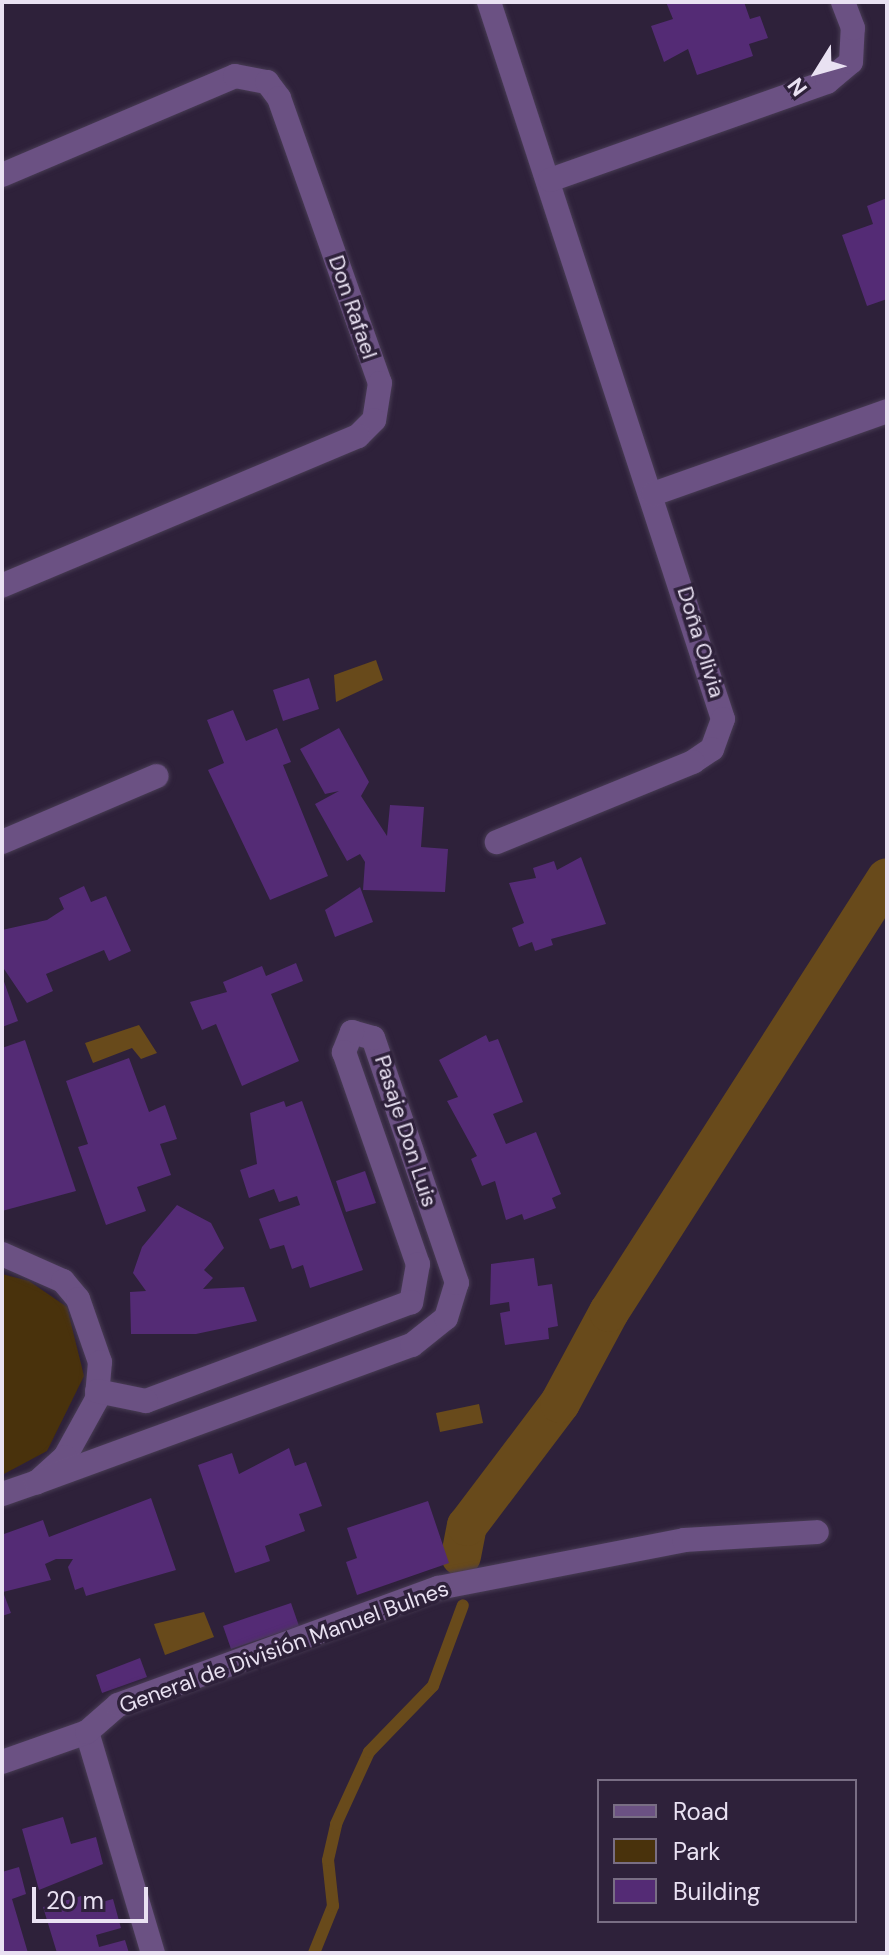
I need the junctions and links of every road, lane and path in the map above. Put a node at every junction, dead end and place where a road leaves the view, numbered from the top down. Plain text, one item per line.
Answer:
1 (489, 2) edge
2 (843, 2) edge
3 (2, 175) edge
4 (550, 180) junction
5 (887, 411) edge
6 (653, 494) junction
7 (2, 586) edge
8 (157, 776) dead end
9 (2, 842) edge
10 (497, 842) dead end
11 (2, 1254) edge
12 (97, 1391) junction
13 (173, 1392) junction
14 (152, 1441) junction
15 (37, 1482) junction
16 (2, 1494) edge
17 (817, 1532) dead end
18 (87, 1732) junction
19 (2, 1762) edge
20 (153, 1953) edge

1 - 4 street, Doña Olivia
2 - 4 street
3 - 7 street, Don Rafael
4 - 6 street, Doña Olivia
5 - 6 street
6 - 10 street, Doña Olivia
8 - 9 street
11 - 12 street
12 - 13 street, Pasaje Don Luis
12 - 15 street
13 - 14 street
13 - 14 street, Pasaje Don Luis
14 - 15 street, Pasaje Don Luis
15 - 16 street, Pasaje Don Luis
17 - 18 street, General de División Manuel Bulnes
18 - 19 street, General de División Manuel Bulnes
18 - 20 street

